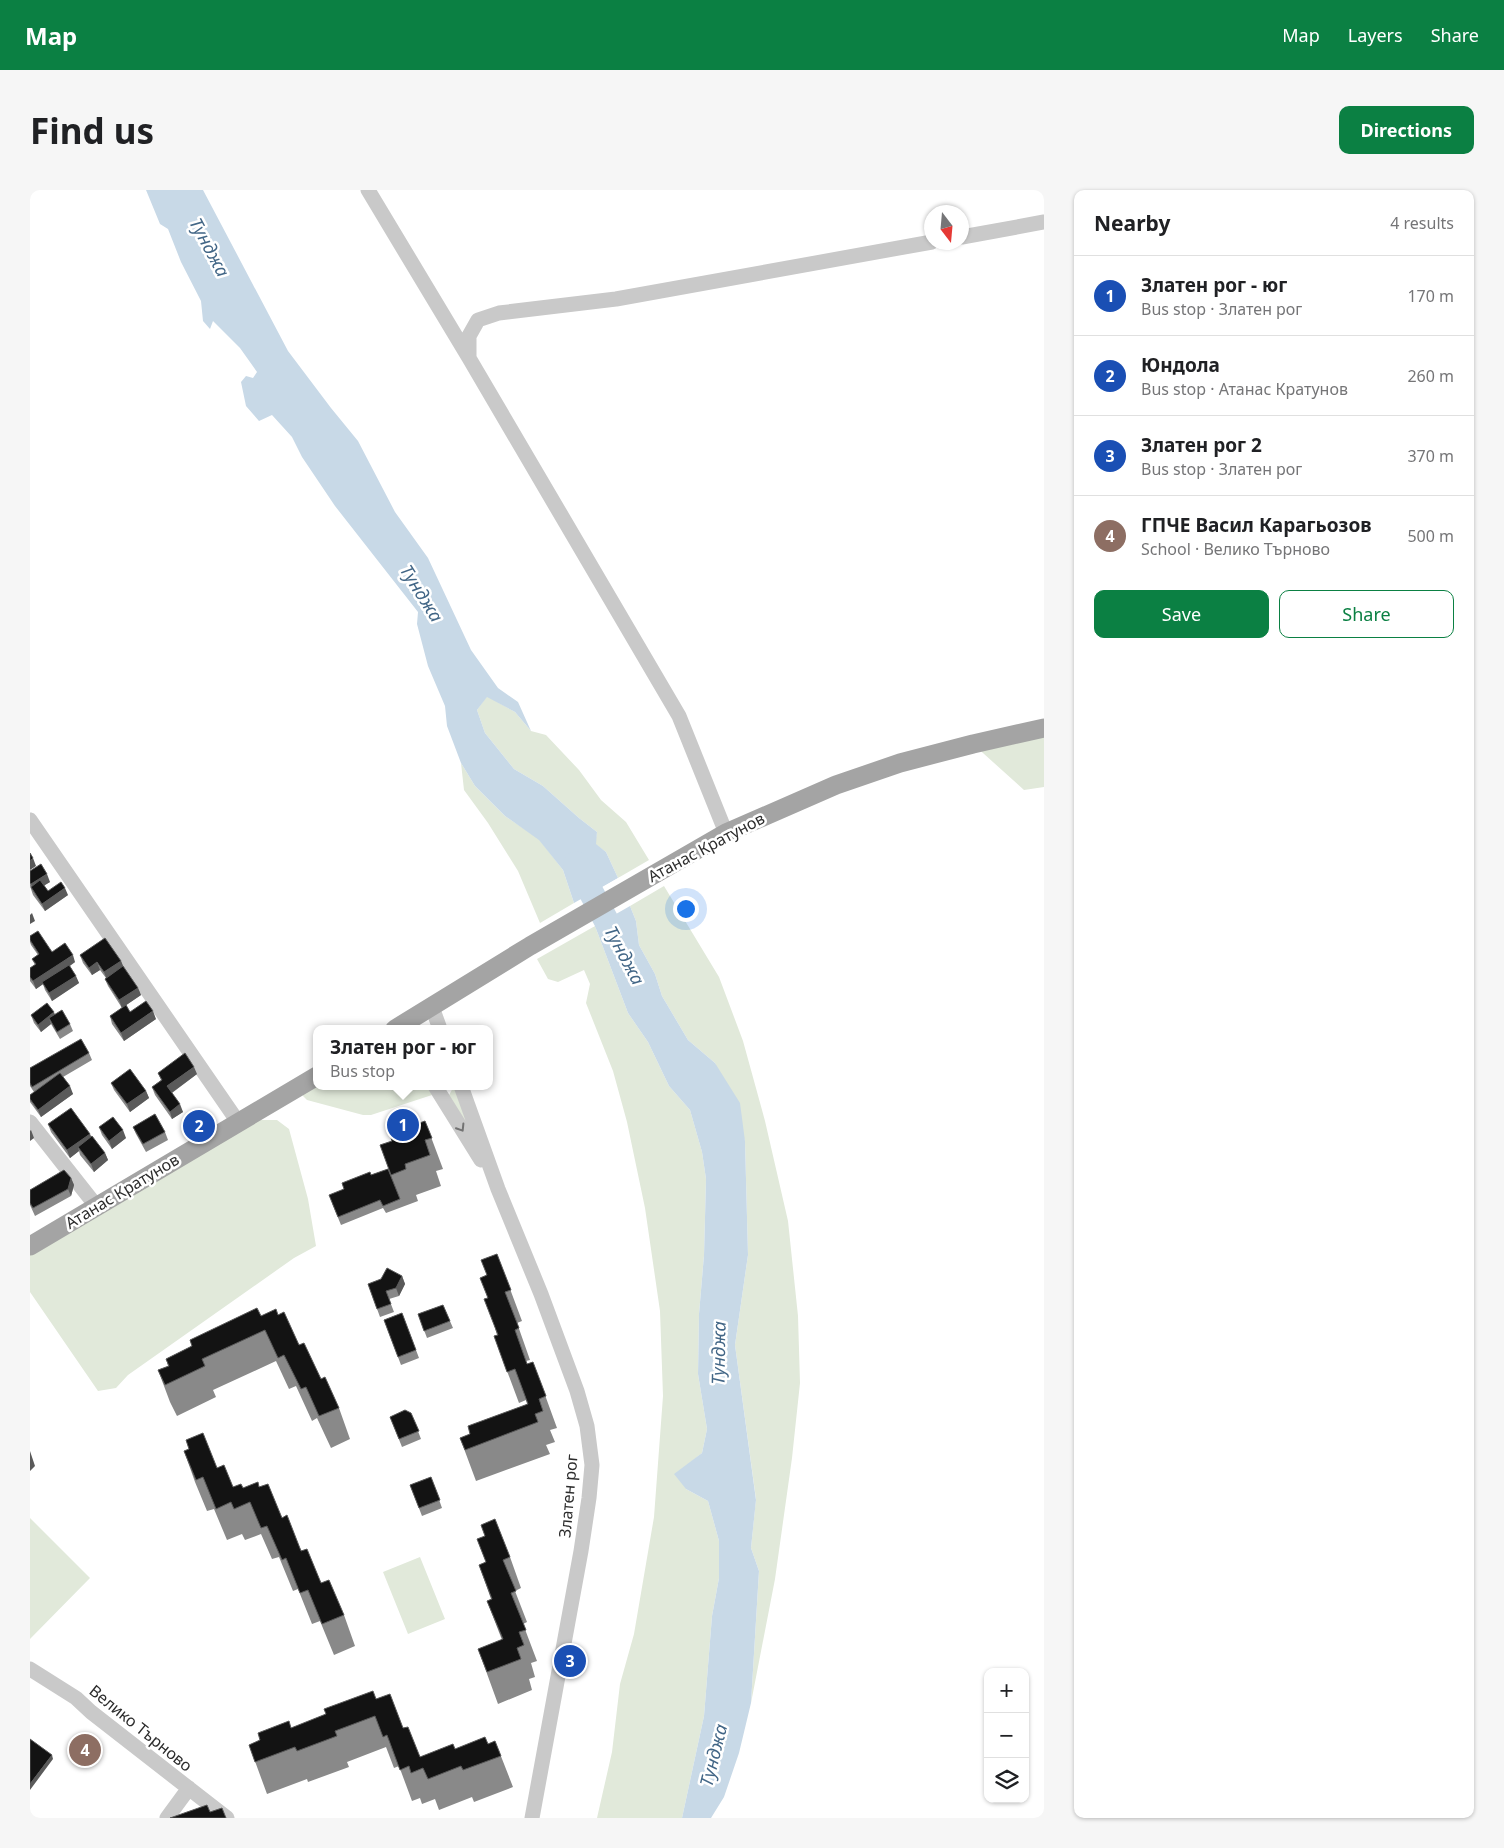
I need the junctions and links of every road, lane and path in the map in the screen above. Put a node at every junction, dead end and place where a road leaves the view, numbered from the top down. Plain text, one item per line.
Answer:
1 (368, 190) edge
2 (1044, 222) edge
3 (969, 236) edge
4 (924, 243) edge
5 (469, 358) junction
6 (1044, 728) edge
7 (30, 820) edge
8 (726, 833) junction
9 (432, 1007) junction
10 (403, 1025) edge
11 (439, 1025) edge
12 (313, 1078) edge
13 (437, 1090) edge
14 (462, 1090) edge
15 (30, 1122) edge
16 (238, 1122) junction
17 (498, 1189) junction
18 (97, 1207) junction
19 (30, 1246) edge
20 (30, 1669) edge
21 (189, 1788) junction
22 (167, 1818) edge
23 (227, 1818) edge
24 (532, 1818) edge

1 - 5 street
2 - 3 street
4 - 5 street
5 - 8 street
6 - 8 main road, Атанас Кратунов
7 - 16 street
8 - 9 main road, Атанас Кратунов
9 - 10 main road, Атанас Кратунов
9 - 11 street
12 - 16 main road, Атанас Кратунов
13 -> 17 street, Златен рог
14 - 17 street, Златен рог
15 - 18 street
16 - 18 main road, Атанас Кратунов
17 - 24 street, Златен рог
18 - 19 main road, Атанас Кратунов
20 - 21 street, Велико Търново
21 - 22 street
21 - 23 street, Велико Търново

